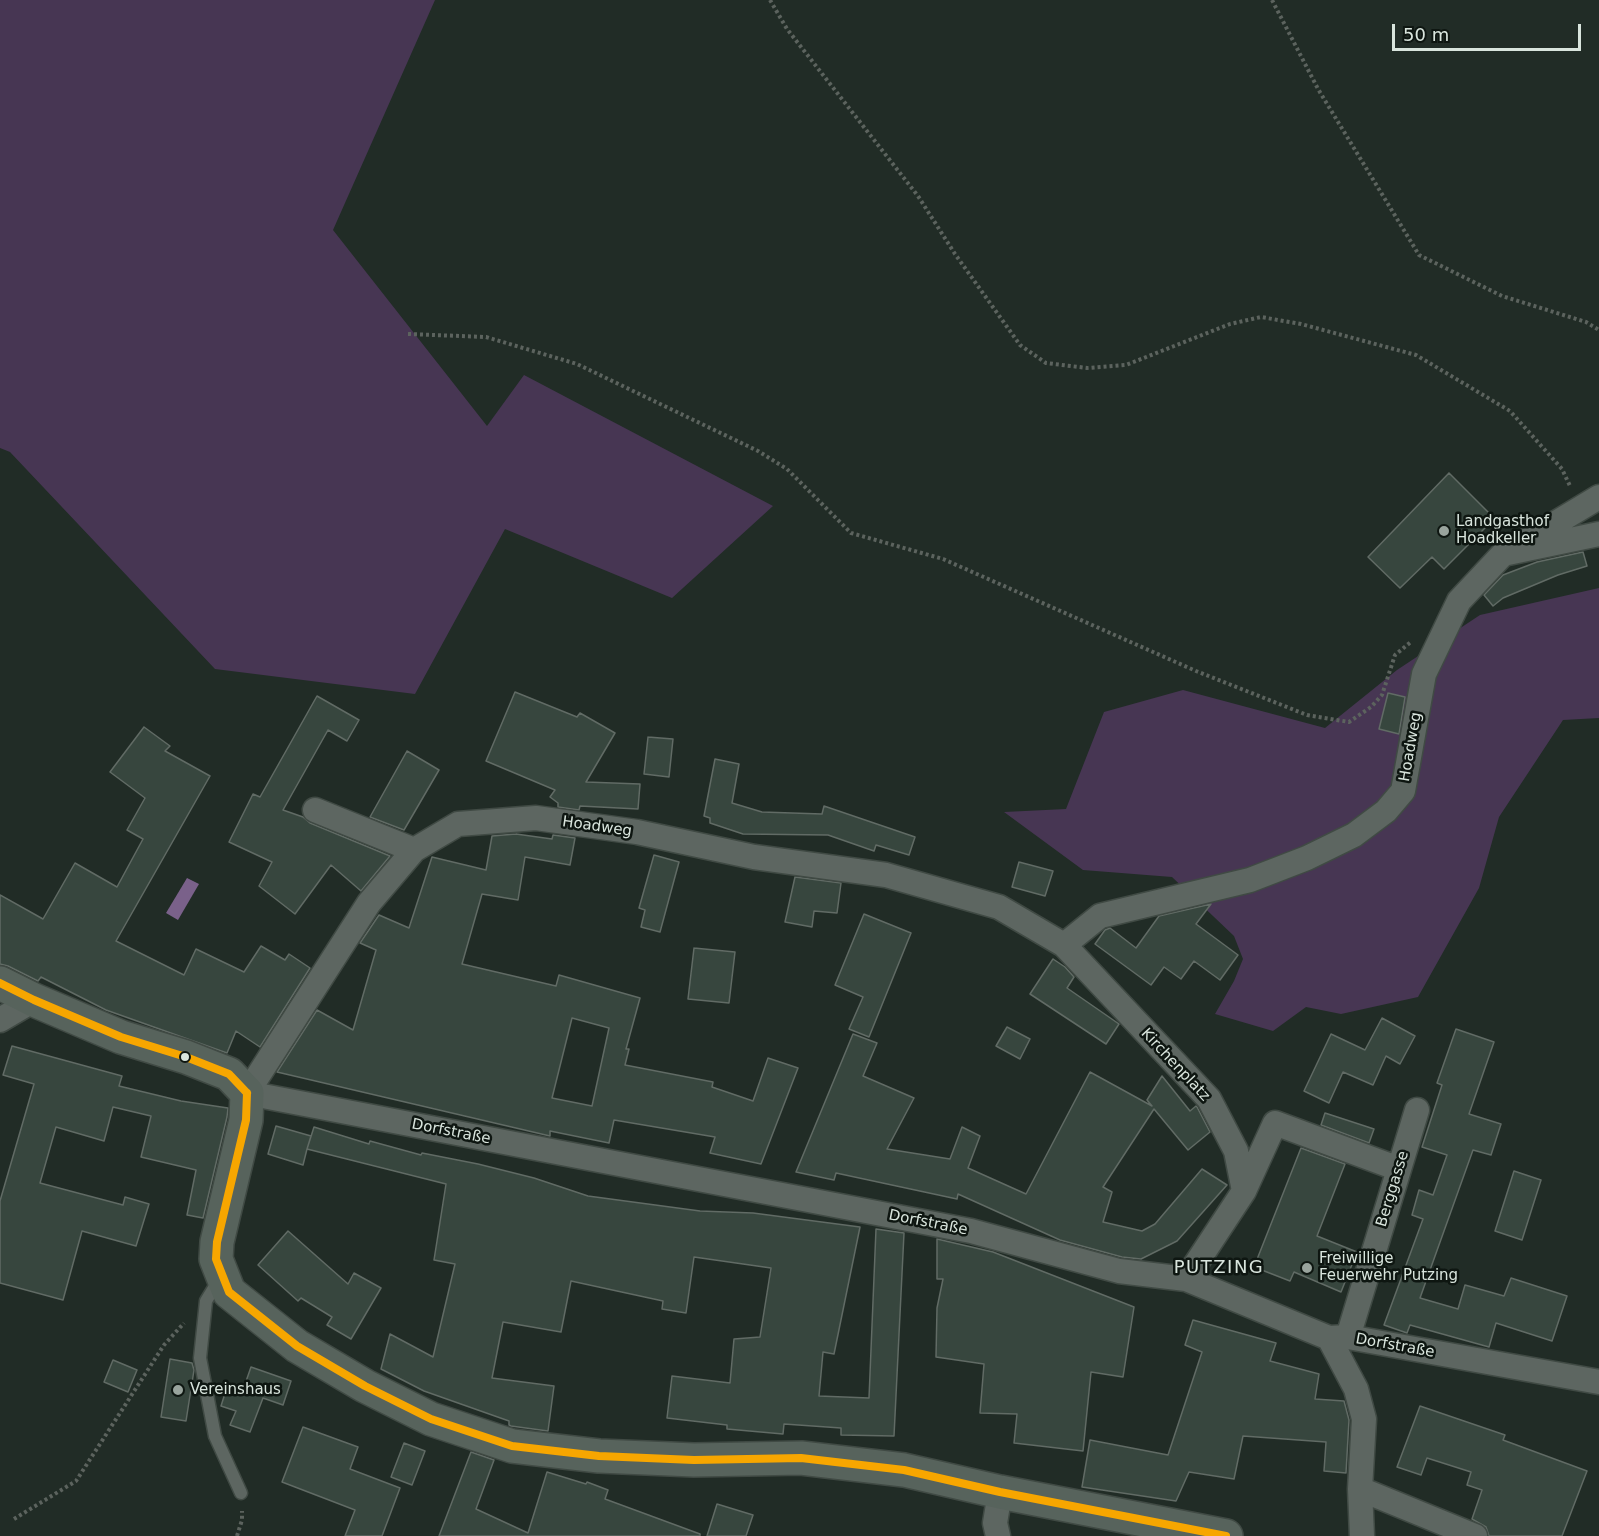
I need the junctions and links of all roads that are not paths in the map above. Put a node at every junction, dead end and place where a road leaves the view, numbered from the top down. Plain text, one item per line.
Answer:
1 (1590, 503) edge
2 (1599, 534) edge
3 (1503, 554) junction
4 (315, 810) dead end
5 (414, 850) junction
6 (1064, 945) junction
7 (0, 983) edge
8 (1098, 983) joint
9 (34, 1000) junction
10 (0, 1020) edge
11 (248, 1093) junction
12 (1417, 1110) dead end
13 (1399, 1169) junction
14 (1244, 1191) junction
15 (1186, 1279) junction
16 (213, 1288) junction
17 (1339, 1338) junction
18 (1599, 1382) edge
19 (1360, 1489) junction
20 (1000, 1492) junction
21 (241, 1493) road end
22 (998, 1536) edge
23 (1226, 1536) edge
24 (1362, 1536) edge
25 (1475, 1536) edge

1 - 3 street, Hoadweg
2 - 3 street
3 - 6 street, Hoadweg
4 - 5 street
5 - 6 street, Hoadweg
5 - 11 street, Hoadweg
6 - 8 street, Hoadweg
7 - 9 street
8 - 14 street, Kirchenplatz
9 - 10 street
9 - 11 street
11 - 15 street, Dorfstraße
11 - 16 street
12 - 13 street, Berggasse
13 - 14 street
13 - 17 street, Berggasse
14 - 15 street
15 - 17 street, Dorfstraße
16 - 20 street
16 - 21 lane
17 - 18 street, Dorfstraße
17 - 19 street
19 - 24 street
19 - 25 street
20 - 22 street
20 - 23 street

